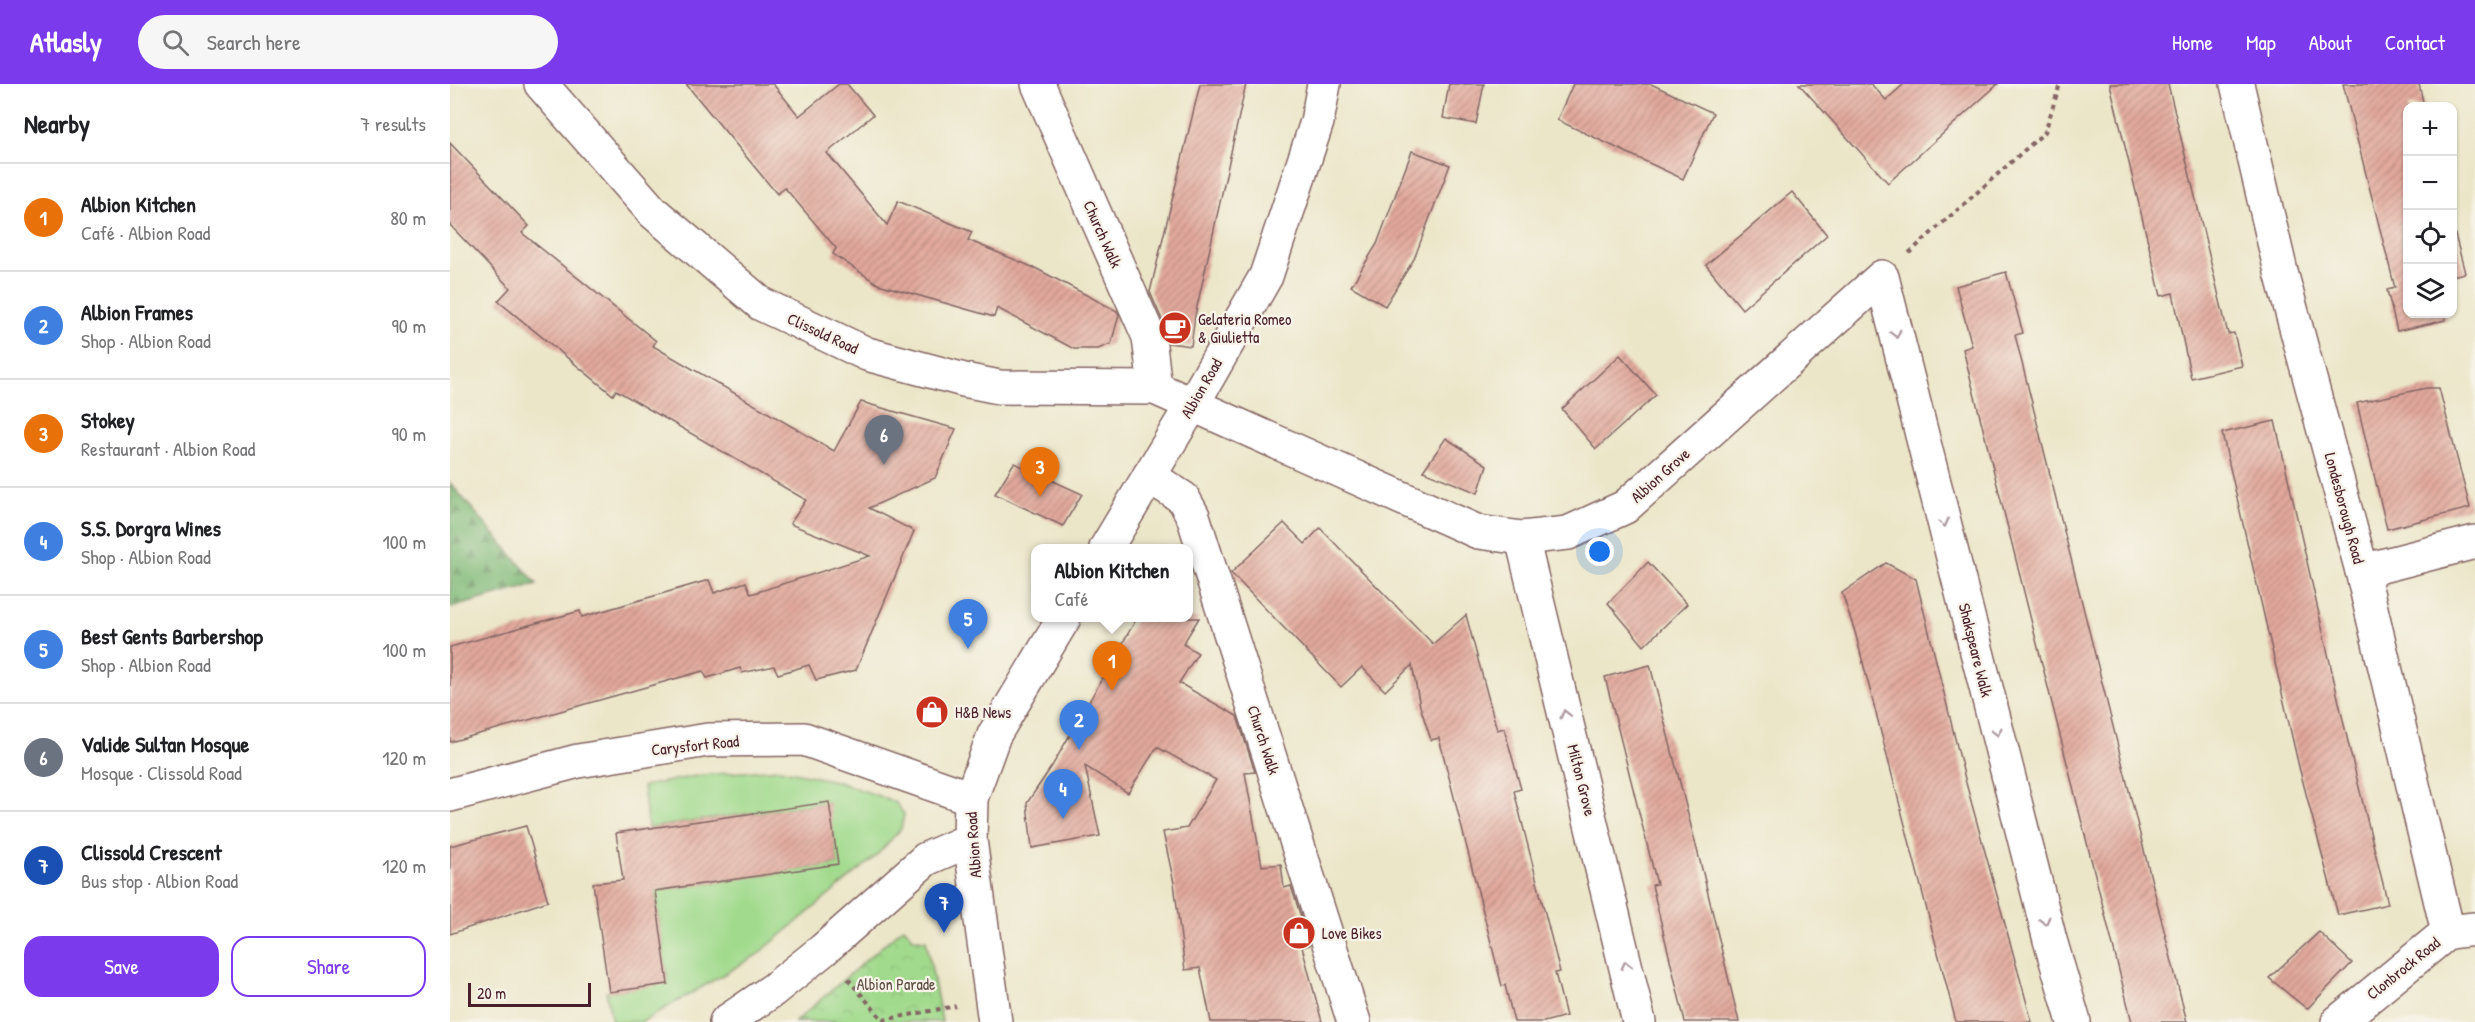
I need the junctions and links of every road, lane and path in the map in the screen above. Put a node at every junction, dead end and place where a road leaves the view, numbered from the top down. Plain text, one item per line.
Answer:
1 (541, 84) edge
2 (1038, 84) edge
3 (1324, 84) edge
4 (2060, 84) edge
5 (2237, 84) edge
6 (1882, 277) junction
7 (1155, 388) junction
8 (1192, 405) junction
9 (1149, 476) junction
10 (1522, 538) junction
11 (2475, 543) edge
12 (1109, 544) edge
13 (2362, 571) junction
14 (1062, 622) edge
15 (450, 795) edge
16 (971, 798) junction
17 (970, 840) junction
18 (2461, 931) edge
19 (823, 950) junction
20 (994, 1010) edge
21 (882, 1021) edge
22 (726, 1022) edge
23 (1354, 1022) edge
24 (1639, 1022) edge
25 (2074, 1022) edge
26 (2337, 1022) edge

1 - 7 street, Clissold Road
2 - 7 street, Church Walk
3 - 8 street, Albion Road
4 - 6 path
5 - 13 street, Londesborough Road
6 - 10 street, Albion Grove
6 -> 25 street, Shakspeare Walk
7 - 8 street, Clissold Road
8 - 9 street, Albion Road
8 - 10 street, Albion Grove
9 - 12 street, Albion Road
9 - 23 street, Church Walk
24 -> 10 street, Milton Grove
11 - 13 street
13 - 18 street, Londesborough Road
14 - 16 street, Albion Road
15 - 16 street, Carysfort Road
16 - 17 street, Albion Road
17 - 19 street
17 - 20 street, Albion Road
18 - 26 street, Clonbrock Road
19 - 21 path
19 - 22 street
20 - 21 path

